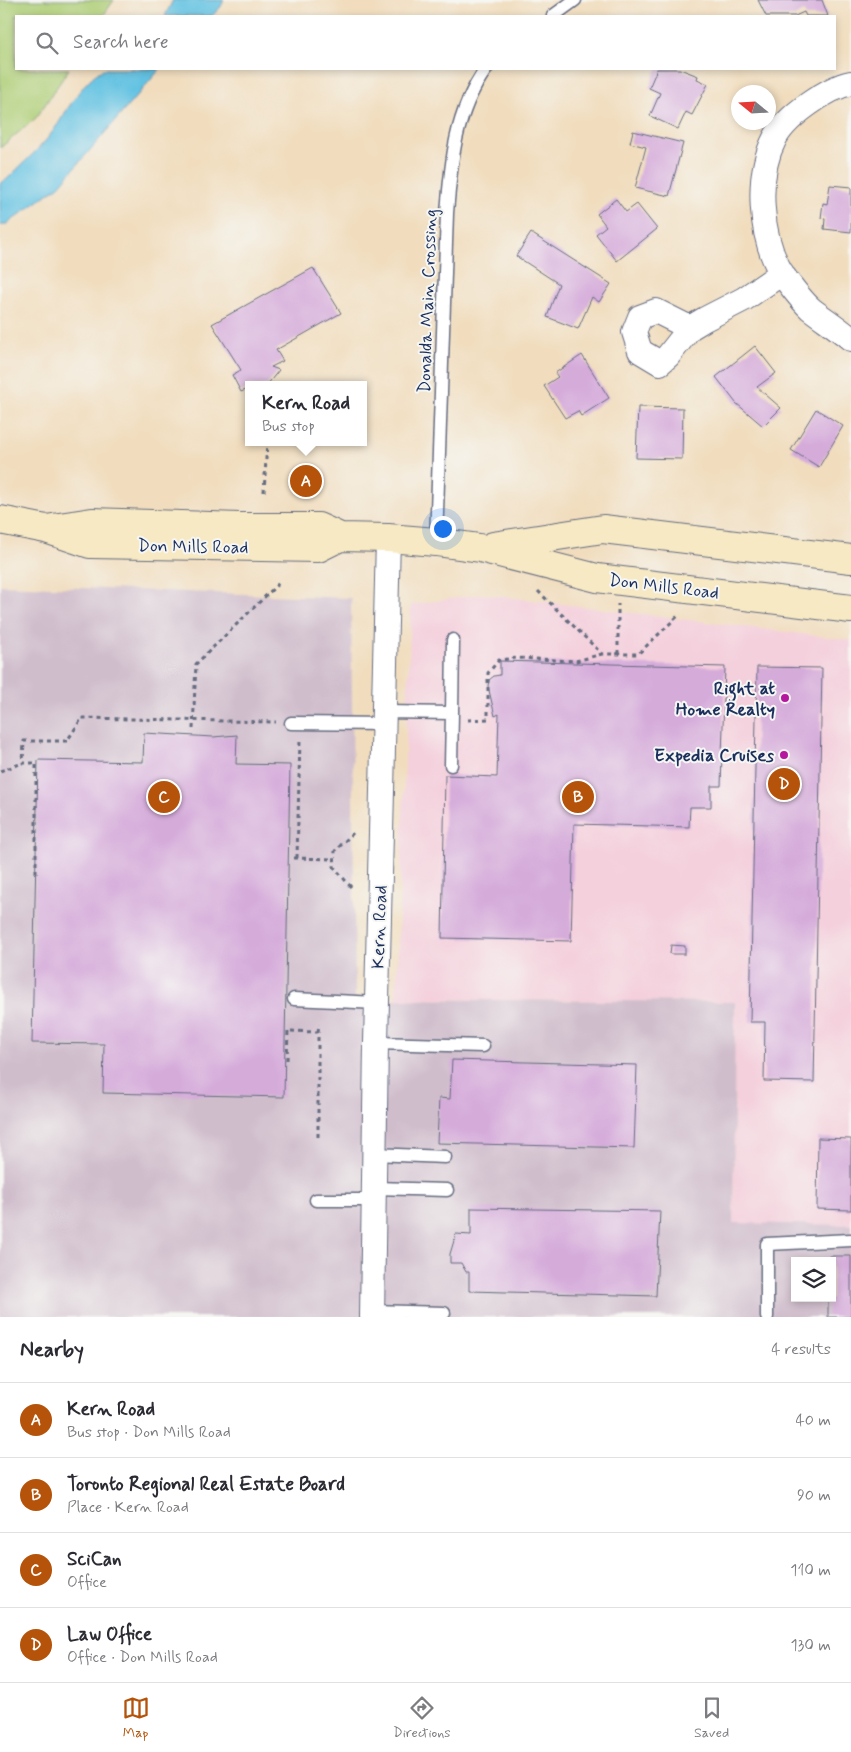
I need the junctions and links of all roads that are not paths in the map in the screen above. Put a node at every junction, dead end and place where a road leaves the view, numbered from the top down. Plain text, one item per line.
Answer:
1 (575, 0) edge
2 (554, 15) edge
3 (485, 70) edge
4 (851, 84) edge
5 (782, 273) junction
6 (690, 328) dead end
7 (851, 339) edge
8 (0, 520) edge
9 (388, 538) junction
10 (436, 542) junction
11 (480, 548) junction
12 (851, 559) edge
13 (851, 609) edge
14 (454, 640) dead end
15 (452, 716) junction
16 (385, 718) junction
17 (296, 723) road end
18 (451, 766) dead end
19 (294, 1000) dead end
20 (377, 1003) junction
21 (376, 1043) junction
22 (483, 1046) dead end
23 (374, 1154) junction
24 (445, 1157) dead end
25 (447, 1190) dead end
26 (374, 1194) junction
27 (316, 1200) dead end
28 (851, 1240) edge
29 (444, 1313) dead end
30 (372, 1314) edge
31 (767, 1317) edge

1 - 2 lane
3 - 10 lane, Donalda Main Crossing
4 - 5 street
5 - 6 street
5 - 7 street
8 - 9 main road, Don Mills Road
9 - 10 main road, Don Mills Road
9 - 16 street, Kern Road
10 - 11 main road, Don Mills Road
11 - 12 main road, Don Mills Road
11 - 13 main road, Don Mills Road
14 - 15 lane
15 - 16 lane
15 - 18 lane
16 - 17 lane
16 - 20 street, Kern Road
19 - 20 lane
20 - 21 street, Kern Road
21 - 22 lane
21 - 23 street, Kern Road
23 - 24 lane
23 - 26 street, Kern Road
25 - 26 lane
26 - 27 lane
26 - 30 street, Kern Road
28 - 31 lane
29 - 30 lane

